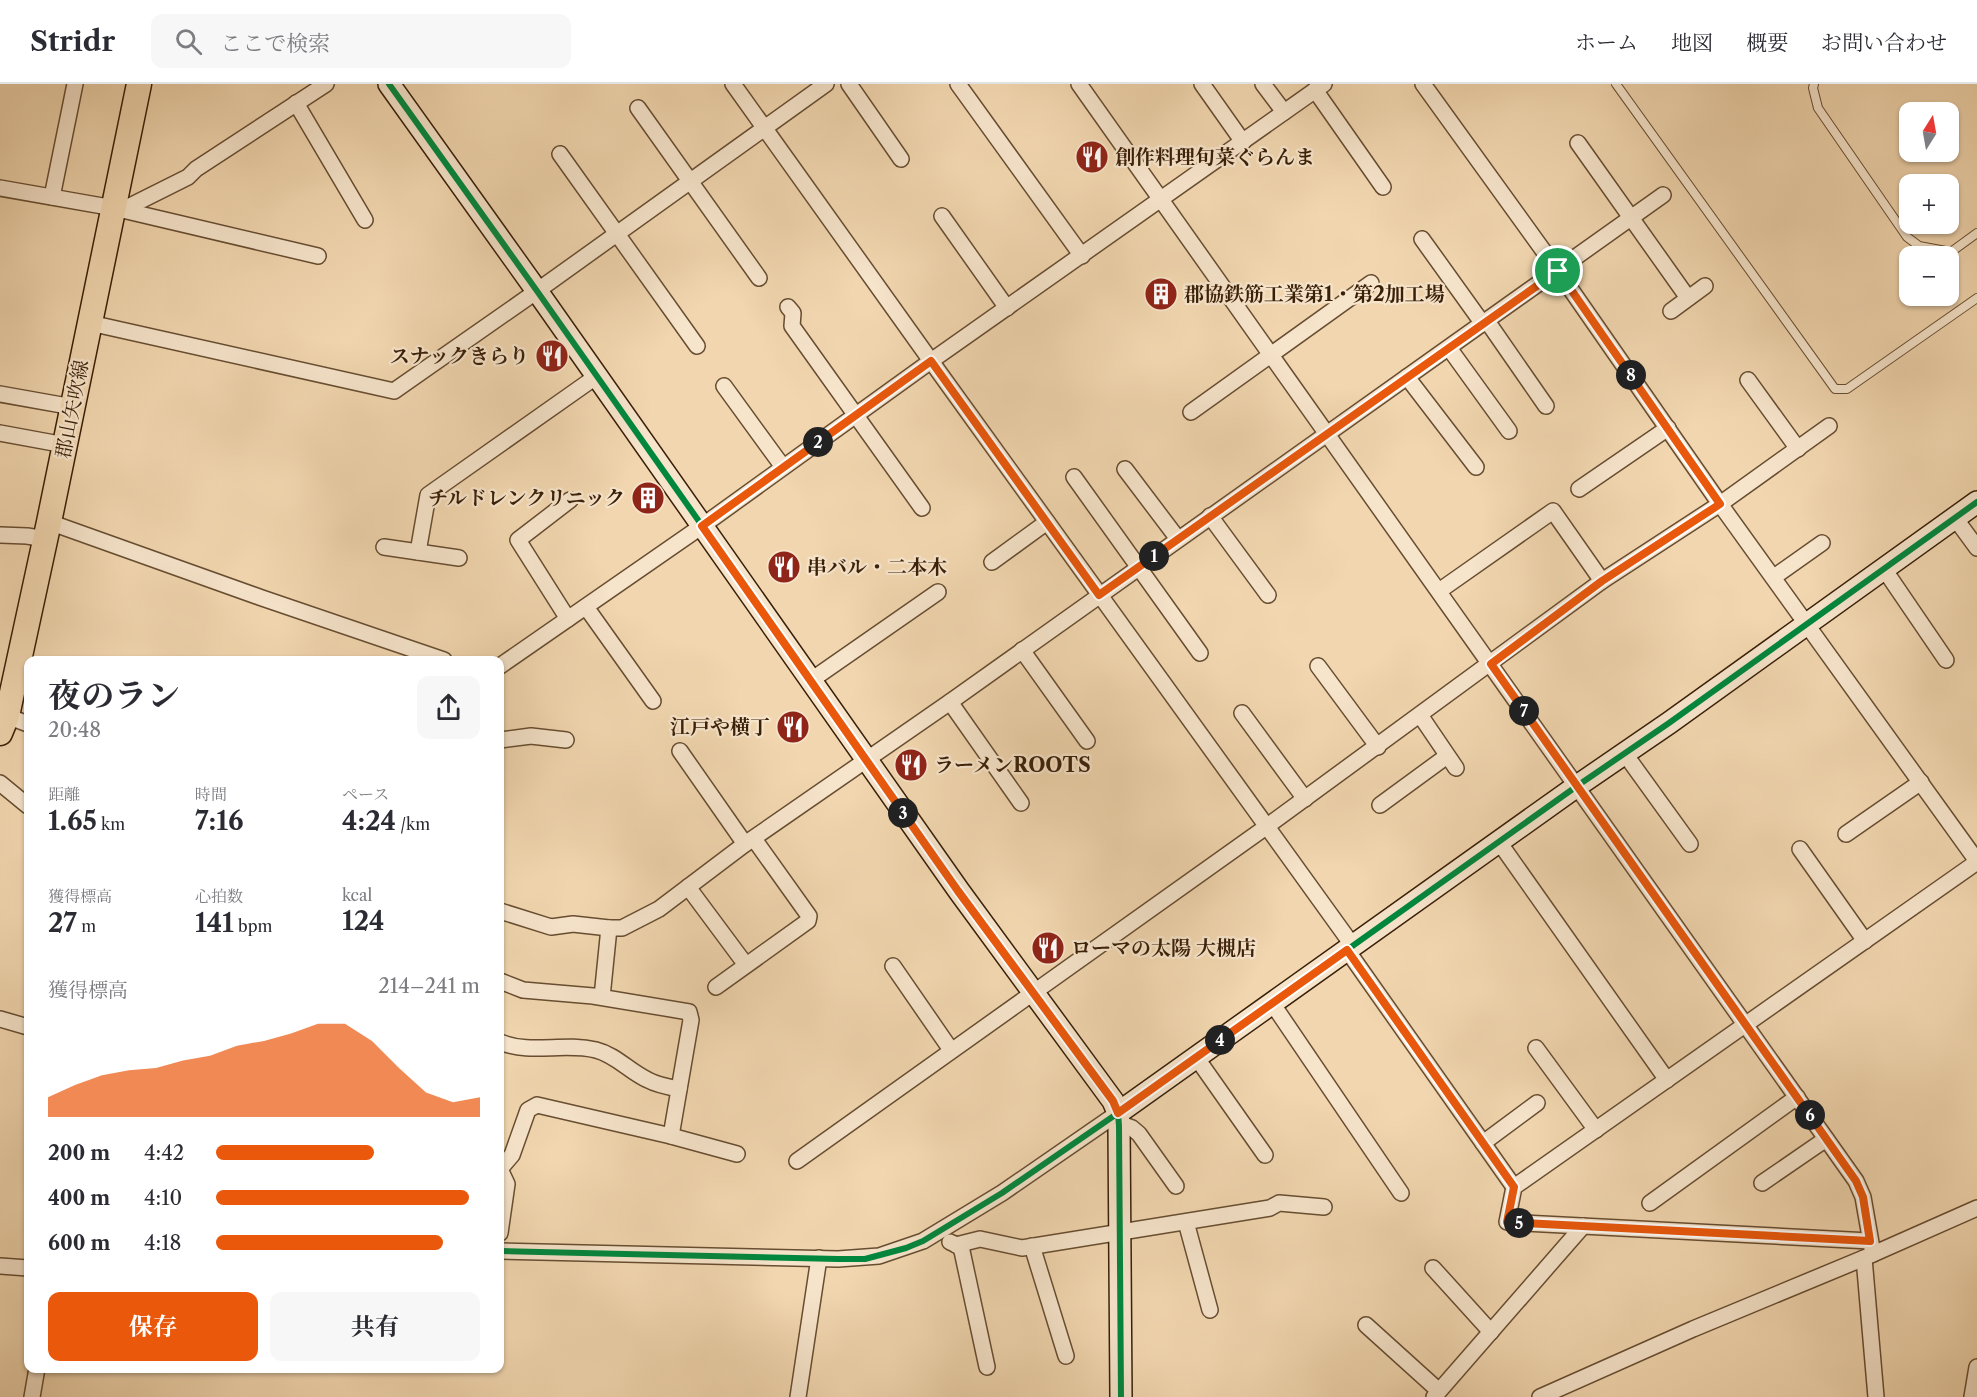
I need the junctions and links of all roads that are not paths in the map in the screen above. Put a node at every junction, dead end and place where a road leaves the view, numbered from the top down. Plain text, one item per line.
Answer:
1 (75, 84) edge
2 (139, 84) edge
3 (326, 84) edge
4 (389, 84) edge
5 (733, 84) edge
6 (826, 84) edge
7 (849, 84) edge
8 (958, 84) edge
9 (1079, 84) edge
10 (1202, 84) edge
11 (1263, 84) edge
12 (1423, 84) edge
13 (1616, 84) edge
14 (1814, 84) edge
15 (1319, 86) edge
16 (296, 103) junction
17 (638, 108) dead end
18 (1284, 112) junction
19 (765, 128) junction
20 (1243, 142) junction
21 (1578, 143) dead end
22 (560, 154) dead end
23 (901, 159) dead end
24 (691, 181) junction
25 (1383, 187) dead end
26 (0, 188) edge
27 (1663, 195) dead end
28 (52, 197) junction
29 (1161, 200) junction
30 (114, 208) junction
31 (942, 216) dead end
32 (1632, 218) junction
33 (365, 220) dead end
34 (1977, 233) edge
35 (618, 234) junction
36 (1422, 240) dead end
37 (318, 256) dead end
38 (1082, 256) junction
39 (1558, 271) junction
40 (759, 278) dead end
41 (1371, 283) dead end
42 (1706, 286) dead end
43 (537, 291) junction
44 (1688, 298) junction
45 (1977, 298) edge
46 (788, 307) dead end
47 (1007, 308) junction
48 (1671, 310) dead end
49 (1485, 322) junction
50 (90, 323) junction
51 (697, 346) dead end
52 (1449, 348) junction
53 (1271, 354) junction
54 (931, 361) junction
55 (597, 376) junction
56 (1407, 377) junction
57 (1748, 380) dead end
58 (724, 386) dead end
59 (0, 394) edge
60 (1546, 406) dead end
61 (73, 407) junction
62 (1191, 412) dead end
63 (856, 415) junction
64 (1829, 426) dead end
65 (1668, 429) junction
66 (1509, 431) dead end
67 (0, 433) edge
68 (1327, 433) junction
69 (65, 445) junction
70 (1798, 449) junction
71 (783, 467) junction
72 (1476, 467) dead end
73 (1125, 469) dead end
74 (1074, 477) dead end
75 (1579, 489) dead end
76 (570, 500) dead end
77 (1977, 502) edge
78 (1720, 504) junction
79 (922, 508) dead end
80 (1210, 516) junction
81 (1955, 518) junction
82 (1047, 522) junction
83 (702, 526) junction
84 (48, 531) junction
85 (0, 535) edge
86 (1178, 539) junction
87 (1822, 543) dead end
88 (384, 548) dead end
89 (1977, 548) edge
90 (418, 552) junction
91 (459, 558) dead end
92 (992, 562) dead end
93 (1139, 567) junction
94 (1884, 569) junction
95 (1774, 577) junction
96 (1602, 581) junction
97 (1439, 591) junction
98 (938, 592) dead end
99 (1099, 595) junction
100 (1268, 595) dead end
101 (586, 607) junction
102 (568, 619) junction
103 (1807, 624) junction
104 (1022, 650) junction
105 (1200, 652) dead end
106 (25, 656) edge
107 (432, 656) edge
108 (24, 660) edge
109 (1946, 660) dead end
110 (504, 663) edge
111 (1491, 664) junction
112 (1318, 666) dead end
113 (810, 681) junction
114 (653, 701) dead end
115 (950, 702) junction
116 (1242, 713) dead end
117 (1420, 715) junction
118 (12, 724) edge
119 (504, 739) edge
120 (566, 741) dead end
121 (1087, 741) dead end
122 (1378, 747) junction
123 (680, 751) dead end
124 (1624, 754) junction
125 (866, 761) junction
126 (1921, 782) junction
127 (0, 783) edge
128 (1577, 786) junction
129 (1305, 800) junction
130 (24, 803) edge
131 (1021, 803) dead end
132 (1380, 806) dead end
133 (1266, 827) junction
134 (1846, 834) dead end
135 (749, 842) junction
136 (1499, 842) junction
137 (1690, 844) dead end
138 (1800, 849) dead end
139 (1977, 861) edge
140 (688, 887) junction
141 (504, 912) edge
142 (609, 928) junction
143 (1865, 941) junction
144 (1350, 948) junction
145 (746, 965) junction
146 (893, 966) dead end
147 (504, 983) edge
148 (716, 987) dead end
149 (1033, 992) junction
150 (602, 997) junction
151 (1272, 1003) junction
152 (0, 1019) edge
153 (1746, 1025) junction
154 (24, 1026) edge
155 (504, 1043) edge
156 (1536, 1048) dead end
157 (951, 1050) junction
158 (1196, 1057) junction
159 (1667, 1080) junction
160 (679, 1089) junction
161 (1797, 1097) junction
162 (1537, 1104) dead end
163 (1118, 1118) junction
164 (1596, 1130) junction
165 (671, 1136) junction
166 (1826, 1139) junction
167 (1483, 1143) junction
168 (737, 1154) dead end
169 (1265, 1155) dead end
170 (797, 1161) dead end
171 (504, 1164) edge
172 (504, 1178) edge
173 (1762, 1183) dead end
174 (1176, 1186) dead end
175 (1514, 1187) junction
176 (1401, 1193) dead end
177 (1650, 1203) dead end
178 (1324, 1207) dead end
179 (504, 1208) edge
180 (1977, 1208) edge
181 (1186, 1222) junction
182 (1583, 1226) junction
183 (936, 1233) junction
184 (1120, 1233) junction
185 (956, 1245) junction
186 (1032, 1246) junction
187 (504, 1251) edge
188 (1869, 1251) junction
189 (819, 1258) junction
190 (0, 1266) edge
191 (24, 1268) edge
192 (1433, 1268) dead end
193 (1210, 1310) dead end
194 (1366, 1325) dead end
195 (1491, 1332) junction
196 (1066, 1356) dead end
197 (987, 1367) dead end
198 (1977, 1367) edge
199 (36, 1373) edge
200 (1437, 1394) edge
201 (32, 1397) edge
202 (798, 1397) edge
203 (1121, 1397) edge
204 (1540, 1397) edge
205 (1876, 1397) edge
206 (1972, 1397) edge

1 - 28 street
2 - 30 main road, 郡山矢吹線
3 - 16 street
4 - 43 street
5 - 19 street
6 - 19 street
7 - 23 street
8 - 38 street
9 - 29 street
10 - 20 street
11 - 18 street
12 - 39 street
13 - 45 lane
14 - 34 lane
15 - 18 street
15 - 25 street
16 - 30 street
16 - 33 street
17 - 24 street
18 - 20 street
19 - 24 street
19 - 54 street
20 - 29 street
21 - 32 street
22 - 35 street
24 - 35 street
24 - 40 street
26 - 28 street
27 - 32 street
28 - 30 street
29 - 38 street
29 - 53 street
30 - 37 street
30 - 50 main road, 郡山矢吹線
31 - 47 street
32 - 39 street
32 - 44 street
35 - 43 street
35 - 51 street
36 - 49 street
38 - 47 street
39 - 49 street
39 - 65 street
41 - 53 street
42 - 44 street
43 - 50 street
43 - 55 street
44 - 48 street
46 - 63 street
47 - 54 street
49 - 52 street
49 - 60 street
50 - 61 main road, 郡山矢吹線
52 - 56 street
52 - 66 street
53 - 62 street
53 - 68 street
54 - 63 street
54 - 82 street
55 - 83 street
55 - 90 street
56 - 68 street
56 - 72 street
57 - 70 street
58 - 71 street
59 - 61 street
61 - 69 main road, 郡山矢吹線
63 - 71 street
63 - 79 street
64 - 70 street
65 - 75 street
65 - 78 street
67 - 69 street
68 - 80 street
68 - 97 street
69 - 84 main road, 郡山矢吹線
70 - 78 street
71 - 83 street
73 - 86 street
74 - 93 street
76 - 102 street
77 - 81 street
78 - 95 street
78 - 96 street
80 - 86 street
80 - 100 street
81 - 89 street
81 - 94 street
82 - 92 street
82 - 99 street
83 - 101 street
83 - 113 street
84 - 85 street
84 - 106 main road, 郡山矢吹線
84 - 107 street
86 - 93 street
87 - 95 street
88 - 90 street
90 - 91 street
93 - 99 street
93 - 105 street
94 - 103 street
94 - 109 street
95 - 103 street
96 - 97 street
96 - 111 street
97 - 111 street
98 - 113 street
99 - 104 street
99 - 133 street
101 - 102 street
101 - 114 street
102 - 110 street
103 - 124 street
103 - 126 street
104 - 115 street
104 - 121 street
108 - 118 main road, 郡山矢吹線
111 - 117 street
111 - 128 street
112 - 122 street
113 - 125 street
115 - 125 street
115 - 131 street
116 - 129 street
117 - 122 street
117 - 132 street
119 - 120 street
122 - 129 street
123 - 135 street
124 - 128 street
124 - 137 street
125 - 135 street
125 - 149 street
126 - 134 street
126 - 139 street
127 - 130 street
128 - 136 street
128 - 153 street
129 - 133 street
133 - 144 street
133 - 149 street
135 - 140 street
135 - 145 street
136 - 144 street
136 - 159 street
138 - 143 street
139 - 143 street
140 - 142 street
140 - 145 street
141 - 142 street
142 - 150 street
143 - 153 street
144 - 151 street
144 - 167 street
145 - 148 street
146 - 157 street
147 - 150 street
149 - 157 street
149 - 163 street
150 - 160 street
151 - 158 street
151 - 176 street
152 - 154 street
153 - 159 street
153 - 161 street
155 - 160 street
156 - 164 street
157 - 170 street
158 - 163 street
158 - 169 street
159 - 164 street
160 - 165 street
161 - 166 street
161 - 177 street
162 - 167 street
163 - 174 street
163 - 183 street
163 - 184 street
164 - 175 street
165 - 168 street
165 - 171 street
166 - 173 street
166 - 188 street
167 - 175 street
172 - 179 street
175 - 182 street
178 - 181 street
180 - 188 street
181 - 184 street
181 - 193 street
182 - 188 street
182 - 195 street
183 - 185 street
183 - 189 street
184 - 186 street
184 - 203 street
185 - 186 street
185 - 197 street
186 - 196 street
187 - 189 street
188 - 204 street
188 - 205 street
189 - 202 street
190 - 191 street
192 - 195 street
194 - 200 street
195 - 200 street
198 - 206 street
199 - 201 street

